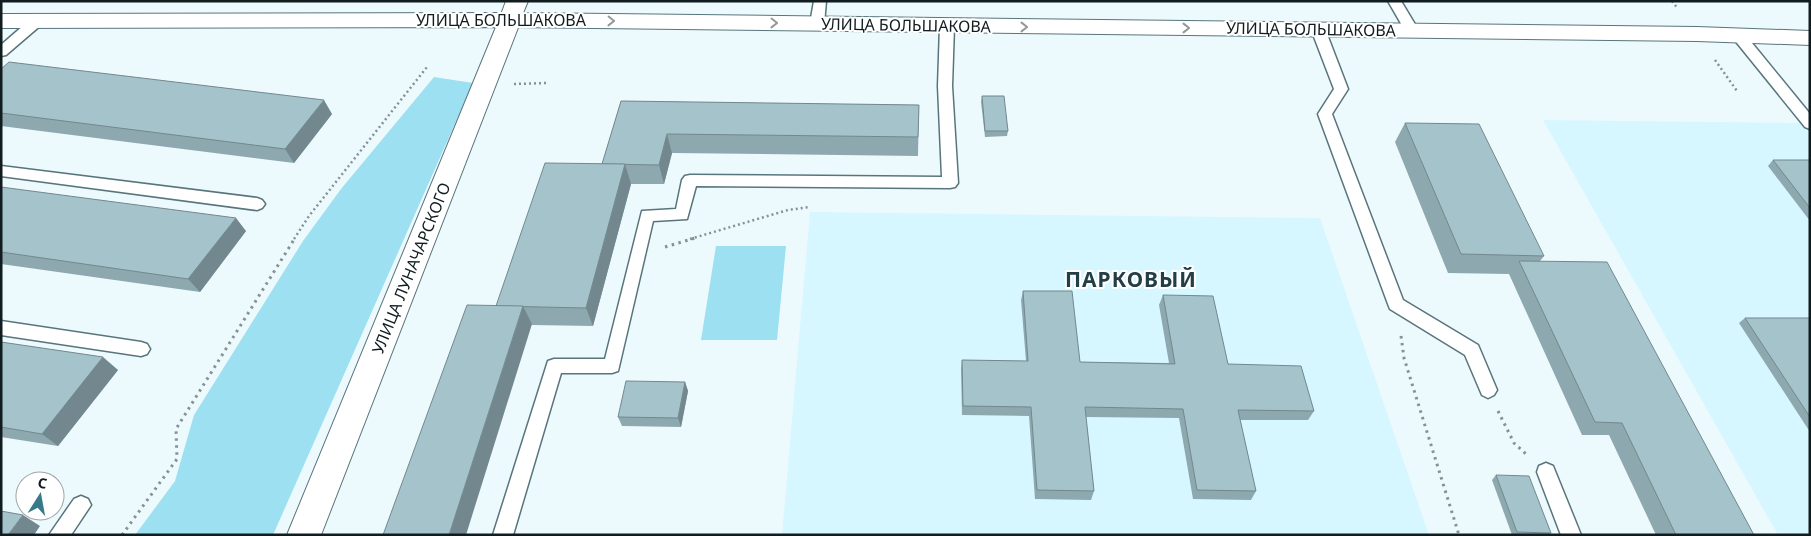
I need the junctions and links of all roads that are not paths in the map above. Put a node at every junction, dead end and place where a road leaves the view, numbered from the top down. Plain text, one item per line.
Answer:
1 (820, 1) edge
2 (1394, 1) edge
3 (514, 10) edge
4 (1, 21) edge
5 (36, 22) junction
6 (817, 24) junction
7 (947, 26) junction
8 (1318, 29) junction
9 (1412, 31) junction
10 (1738, 35) junction
11 (1810, 38) edge
12 (1, 52) edge
13 (1810, 124) edge
14 (1, 171) edge
15 (257, 204) dead end
16 (1, 328) edge
17 (141, 349) dead end
18 (1488, 390) road end
19 (1546, 472) dead end
20 (81, 505) dead end
21 (60, 535) edge
22 (304, 535) edge
23 (502, 535) edge
24 (1571, 535) edge

1 - 6 lane
2 - 9 lane
3 - 5 street, УЛИЦА БОЛЬШАКОВА
3 -> 6 street, УЛИЦА БОЛЬШАКОВА
3 - 22 street, УЛИЦА ЛУНАЧАРСКОГО
4 - 5 street, УЛИЦА БОЛЬШАКОВА
5 - 12 lane
6 - 7 street, УЛИЦА БОЛЬШАКОВА
7 -> 8 street, УЛИЦА БОЛЬШАКОВА
7 - 23 lane
8 - 9 street, УЛИЦА БОЛЬШАКОВА
8 - 18 lane
9 - 10 street, УЛИЦА БОЛЬШАКОВА
10 - 11 street, УЛИЦА БОЛЬШАКОВА
10 - 13 lane
14 - 15 lane
16 - 17 lane
19 - 24 lane
20 - 21 lane

